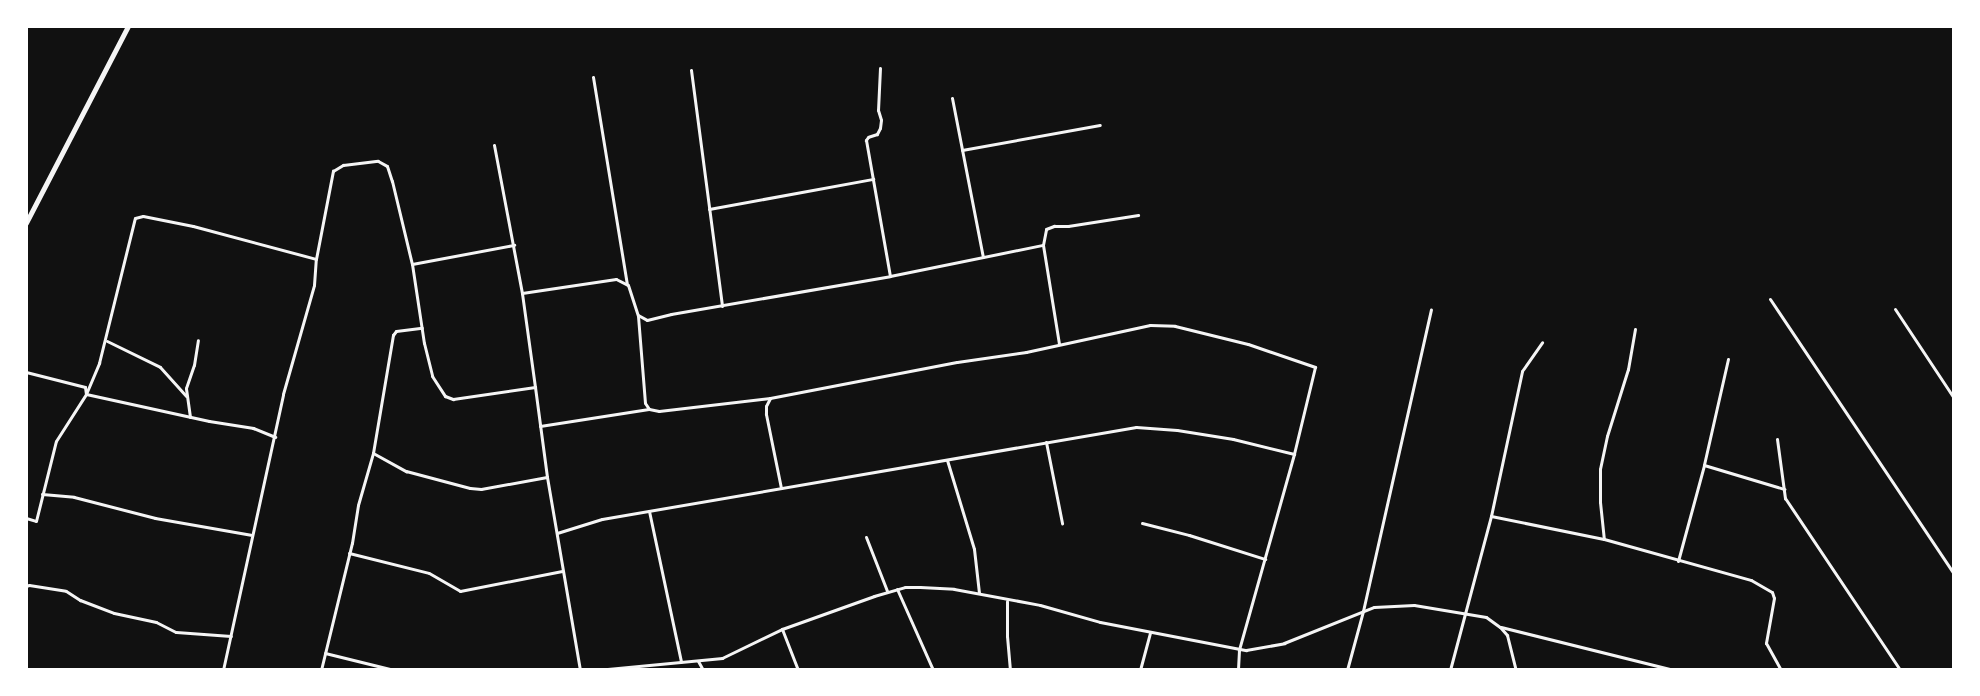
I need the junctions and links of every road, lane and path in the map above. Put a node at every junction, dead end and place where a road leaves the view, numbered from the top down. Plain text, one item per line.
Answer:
1 (128, 26) edge
2 (880, 68) dead end
3 (692, 70) dead end
4 (593, 77) dead end
5 (952, 98) dead end
6 (1100, 124) dead end
7 (494, 145) dead end
8 (962, 150) junction
9 (873, 179) junction
10 (709, 209) junction
11 (1138, 215) dead end
12 (26, 223) edge
13 (514, 245) junction
14 (1043, 245) junction
15 (983, 257) junction
16 (316, 259) junction
17 (412, 264) junction
18 (890, 276) junction
19 (628, 285) junction
20 (522, 293) junction
21 (1770, 299) dead end
22 (722, 306) junction
23 (1431, 310) dead end
24 (1895, 310) dead end
25 (638, 315) junction
26 (422, 328) junction
27 (1635, 329) dead end
28 (198, 340) dead end
29 (107, 341) junction
30 (1542, 342) dead end
31 (1059, 344) junction
32 (1728, 359) dead end
33 (26, 372) edge
34 (535, 387) junction
35 (86, 394) junction
36 (186, 396) junction
37 (770, 398) junction
38 (1954, 398) edge
39 (649, 409) junction
40 (190, 417) junction
41 (540, 426) junction
42 (275, 437) junction
43 (1777, 439) dead end
44 (1046, 442) junction
45 (373, 453) junction
46 (1294, 454) junction
47 (947, 460) junction
48 (1704, 465) junction
49 (547, 477) junction
50 (781, 488) junction
51 (1784, 489) junction
52 (42, 494) junction
53 (649, 511) junction
54 (1491, 516) junction
55 (26, 518) edge
56 (1062, 523) dead end
57 (1142, 523) dead end
58 (557, 533) junction
59 (252, 535) junction
60 (866, 536) dead end
61 (1604, 539) junction
62 (349, 553) junction
63 (1265, 559) junction
64 (1678, 560) junction
65 (562, 571) junction
66 (1954, 574) edge
67 (26, 586) edge
68 (897, 589) junction
69 (887, 591) junction
70 (979, 593) junction
71 (1007, 601) junction
72 (1363, 611) junction
73 (1465, 614) junction
74 (1500, 627) junction
75 (782, 629) junction
76 (1150, 632) junction
77 (231, 636) junction
78 (1239, 650) junction
79 (325, 653) junction
80 (698, 661) junction
81 (681, 662) junction
82 (223, 670) edge
83 (321, 670) edge
84 (394, 670) edge
85 (580, 670) edge
86 (597, 670) edge
87 (703, 670) edge
88 (798, 670) edge
89 (933, 670) edge
90 (1010, 670) edge
91 (1140, 670) edge
92 (1238, 670) edge
93 (1347, 670) edge
94 (1450, 670) edge
95 (1516, 670) edge
96 (1674, 670) edge
97 (1781, 670) edge
98 (1900, 670) edge

1 - 12 main road
2 - 9 street
3 - 10 street
4 - 19 street
5 - 8 street
6 - 8 street
7 - 13 street
8 - 15 street
9 - 10 street
9 - 18 street
10 - 22 street
11 - 14 street
13 - 17 street
13 - 20 street
14 - 15 street
14 - 31 street
15 - 18 street
16 - 17 street
16 - 29 street
16 - 42 street
17 - 26 street
18 - 22 street
19 - 20 street
19 - 25 street
20 - 34 street
21 - 66 street
22 - 25 street
23 - 72 street
24 - 38 street
25 - 39 street
26 - 34 street
26 - 45 street
27 - 61 street
28 - 36 street
29 - 35 street
29 - 36 street
30 - 54 street
31 - 37 street
31 - 46 street
32 - 48 street
33 - 35 street
34 - 41 street
35 - 40 street
35 - 52 street
36 - 40 street
37 - 39 street
37 - 50 street
39 - 41 street
40 - 42 street
41 - 49 street
42 - 59 street
43 - 51 street
44 - 46 street
44 - 47 street
44 - 56 street
45 - 49 street
45 - 62 street
46 - 63 street
47 - 50 street
47 - 70 street
48 - 51 street
48 - 64 street
49 - 58 street
50 - 53 street
51 - 98 street
52 - 55 street
52 - 59 street
53 - 58 street
53 - 81 street
54 - 61 street
54 - 73 street
57 - 63 street
58 - 65 street
59 - 77 street
60 - 69 street
61 - 64 street
62 - 65 street
62 - 79 street
63 - 78 street
64 - 97 street
65 - 85 street
67 - 77 street
68 - 69 street
68 - 70 street
68 - 89 street
69 - 75 street
70 - 71 street
71 - 76 street
71 - 90 street
72 - 73 street
72 - 78 street
72 - 93 street
73 - 74 street
73 - 94 street
74 - 95 street
74 - 96 street
75 - 80 street
75 - 88 street
76 - 78 street
76 - 91 street
77 - 82 street
78 - 92 street
79 - 83 street
79 - 84 street
80 - 81 street
80 - 87 street
81 - 86 street

